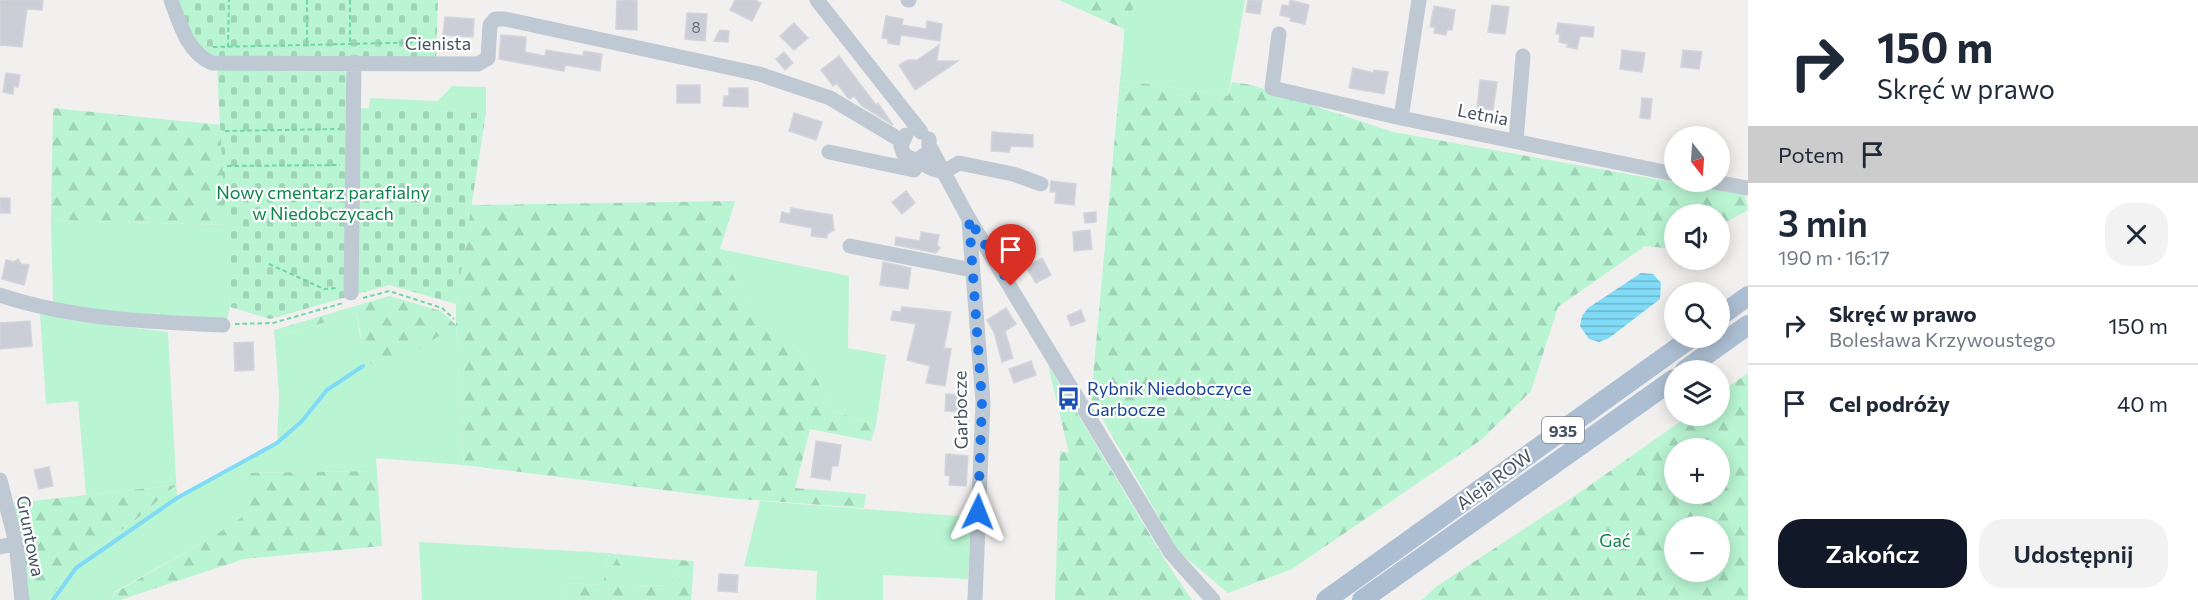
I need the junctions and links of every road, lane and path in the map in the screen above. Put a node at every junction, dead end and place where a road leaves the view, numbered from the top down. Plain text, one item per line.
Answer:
1 (171, 0) edge
2 (229, 0) edge
3 (307, 0) edge
4 (350, 0) edge
5 (817, 0) edge
6 (1419, 0) edge
7 (1279, 34) dead end
8 (435, 42) dead end
9 (350, 44) junction
10 (308, 45) junction
11 (228, 46) junction
12 (210, 47) dead end
13 (1523, 56) dead end
14 (348, 62) junction
15 (1401, 118) junction
16 (352, 129) junction
17 (225, 132) dead end
18 (910, 136) junction
19 (1516, 141) junction
20 (930, 147) junction
21 (829, 152) dead end
22 (917, 160) junction
23 (352, 164) junction
24 (227, 166) dead end
25 (944, 172) junction
26 (1664, 172) edge
27 (1041, 184) dead end
28 (1730, 185) edge
29 (1748, 188) edge
30 (969, 219) junction
31 (850, 246) dead end
32 (269, 264) dead end
33 (972, 270) junction
34 (0, 295) edge
35 (351, 295) junction
36 (1748, 297) edge
37 (1730, 309) edge
38 (454, 319) dead end
39 (223, 325) joint
40 (1748, 325) edge
41 (1748, 330) edge
42 (1730, 338) edge
43 (1730, 339) edge
44 (1677, 348) edge
45 (1717, 348) edge
46 (1699, 360) edge
47 (1664, 385) edge
48 (0, 480) edge
49 (16, 543) junction
50 (0, 547) edge
51 (22, 600) edge
52 (975, 600) edge
53 (1213, 600) edge
54 (1326, 600) edge
55 (1362, 600) edge

1 - 14 street, Cienista
2 - 11 path
3 - 10 path
4 - 9 path
5 - 18 street
6 - 15 street
7 - 15 street, Letnia
8 - 9 path
9 - 10 path
10 - 11 path
11 - 12 path
13 - 19 street
14 - 16 street
14 - 18 street, Cienista
15 - 19 street, Letnia
16 - 17 path
16 - 23 street
18 - 20 street
18 - 22 street
19 - 26 street, Letnia
20 - 22 street
20 - 25 street
21 - 22 street
22 - 25 street
23 - 24 path
23 - 35 street
25 - 27 street
25 - 30 street
28 - 29 street
30 - 33 street, Garbocze
30 - 53 street
31 - 33 street
32 - 35 path
33 - 52 street, Garbocze
34 - 39 street
35 - 38 path
35 - 39 path
36 - 37 main road
40 - 42 main road
41 - 43 main road
44 - 54 main road, Aleja ROW / 935
45 - 46 main road
47 - 55 main road, Aleja ROW / 935
48 - 49 street, Gruntowa
49 - 50 street
49 - 51 street, Gruntowa

